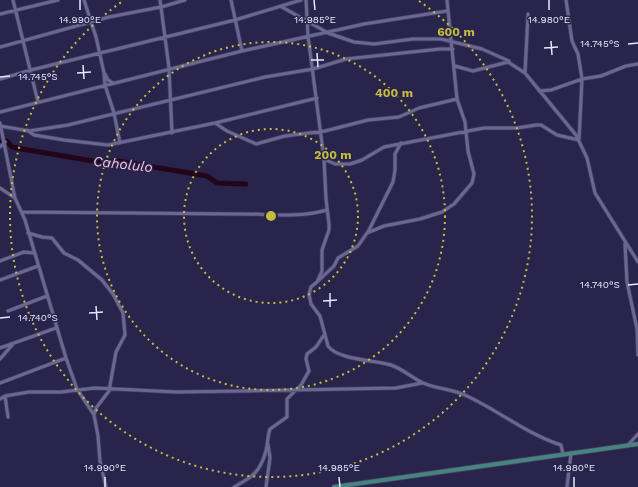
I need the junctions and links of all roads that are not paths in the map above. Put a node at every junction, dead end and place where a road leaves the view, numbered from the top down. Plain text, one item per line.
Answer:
1 (13, 0) edge
2 (58, 0) edge
3 (84, 0) edge
4 (160, 0) edge
5 (185, 0) edge
6 (231, 0) edge
7 (301, 0) edge
8 (306, 0) edge
9 (446, 0) edge
10 (566, 0) edge
11 (161, 7) junction
12 (282, 7) junction
13 (15, 10) junction
14 (447, 10) junction
15 (0, 14) edge
16 (528, 14) dead end
17 (235, 20) junction
18 (307, 21) junction
19 (91, 22) junction
20 (328, 33) junction
21 (308, 36) junction
22 (166, 38) junction
23 (24, 41) junction
24 (452, 41) junction
25 (0, 46) edge
26 (453, 50) junction
27 (242, 51) junction
28 (99, 53) junction
29 (511, 62) junction
30 (638, 64) edge
31 (455, 66) junction
32 (169, 68) junction
33 (313, 69) junction
34 (31, 70) junction
35 (104, 73) junction
36 (525, 73) junction
37 (0, 79) edge
38 (582, 79) junction
39 (113, 83) junction
40 (105, 85) junction
41 (539, 91) junction
42 (317, 98) junction
43 (458, 99) junction
44 (170, 100) junction
45 (38, 102) junction
46 (0, 112) edge
47 (114, 112) junction
48 (215, 123) junction
49 (0, 125) edge
50 (27, 130) junction
51 (320, 131) junction
52 (466, 131) junction
53 (172, 133) junction
54 (579, 140) junction
55 (5, 142) junction
56 (120, 143) junction
57 (400, 143) junction
58 (0, 147) edge
59 (324, 159) junction
60 (0, 188) edge
61 (15, 198) junction
62 (328, 210) junction
63 (22, 212) junction
64 (28, 232) junction
65 (367, 233) junction
66 (625, 242) junction
67 (34, 253) junction
68 (0, 261) edge
69 (638, 262) edge
70 (38, 266) junction
71 (0, 280) edge
72 (317, 282) junction
73 (47, 296) junction
74 (8, 311) dead end
75 (56, 328) junction
76 (324, 335) junction
77 (14, 343) junction
78 (0, 348) edge
79 (638, 355) edge
80 (66, 358) junction
81 (0, 359) edge
82 (0, 383) edge
83 (422, 383) junction
84 (110, 388) junction
85 (77, 389) junction
86 (296, 389) junction
87 (5, 396) junction
88 (0, 399) edge
89 (94, 415) junction
90 (8, 417) dead end
91 (638, 434) edge
92 (267, 440) junction
93 (638, 444) edge
94 (628, 445) junction
95 (571, 453) junction
96 (563, 454) junction
97 (106, 487) edge
98 (234, 487) edge
99 (266, 487) edge
100 (334, 487) edge
101 (567, 487) edge

1 - 13 street
2 - 13 street
3 - 19 street
4 - 11 street
5 - 11 street
6 - 17 street
7 - 12 street
8 - 18 street
9 - 14 street
10 - 38 street
11 - 19 street
11 - 22 street
12 - 17 street
12 - 18 street
13 - 15 street
13 - 23 street
14 - 20 street
14 - 24 street
16 - 36 street
17 - 22 street
17 - 27 street
18 - 20 street
18 - 21 street
19 - 23 street
19 - 28 street
20 - 21 street
20 - 24 street
21 - 27 street
21 - 33 street
22 - 28 street
22 - 32 street
23 - 25 street
23 - 34 street
24 - 26 street
24 - 29 street
26 - 31 street
26 - 33 street
27 - 32 street
28 - 34 street
28 - 35 street
29 - 31 street
29 - 36 street
30 - 38 street
31 - 43 street
32 - 39 street
32 - 44 street
33 - 42 street
33 - 44 street
34 - 37 street
34 - 45 street
35 - 39 street
35 - 40 street
36 - 41 street
38 - 41 street
38 - 54 street
39 - 40 street
40 - 45 street
40 - 47 street
41 - 54 street
42 - 48 street
42 - 51 street
43 - 51 street
43 - 52 street
44 - 47 street
44 - 53 street
45 - 46 street
47 - 50 street
47 - 56 street
48 - 51 street
48 - 53 street
49 - 50 street
49 - 55 street
50 - 56 street
51 - 59 street
52 - 54 street
52 - 57 street
52 - 65 street
53 - 56 street
54 - 66 street
55 - 58 street
55 - 61 street
57 - 59 street
57 - 65 street
59 - 62 street
60 - 61 street
61 - 63 street
62 - 63 street
62 - 72 street
63 - 64 street
64 - 67 street
64 - 84 street
65 - 72 street
66 - 69 street
66 - 79 street
67 - 68 street
67 - 70 street
70 - 71 street
70 - 73 street
72 - 76 street
73 - 74 street
73 - 75 street
75 - 77 street
75 - 80 street
76 - 83 street
76 - 86 street
77 - 78 street
77 - 81 street
80 - 82 street
80 - 85 street
83 - 86 street
83 - 96 street
84 - 85 street
84 - 86 street
84 - 89 street
85 - 87 street
85 - 89 street
86 - 92 street
87 - 88 street
87 - 90 street
89 - 97 street
91 - 94 street
92 - 98 street
92 - 99 street
93 - 94 main road
94 - 95 main road
95 - 96 main road
95 - 101 street
96 - 100 main road

